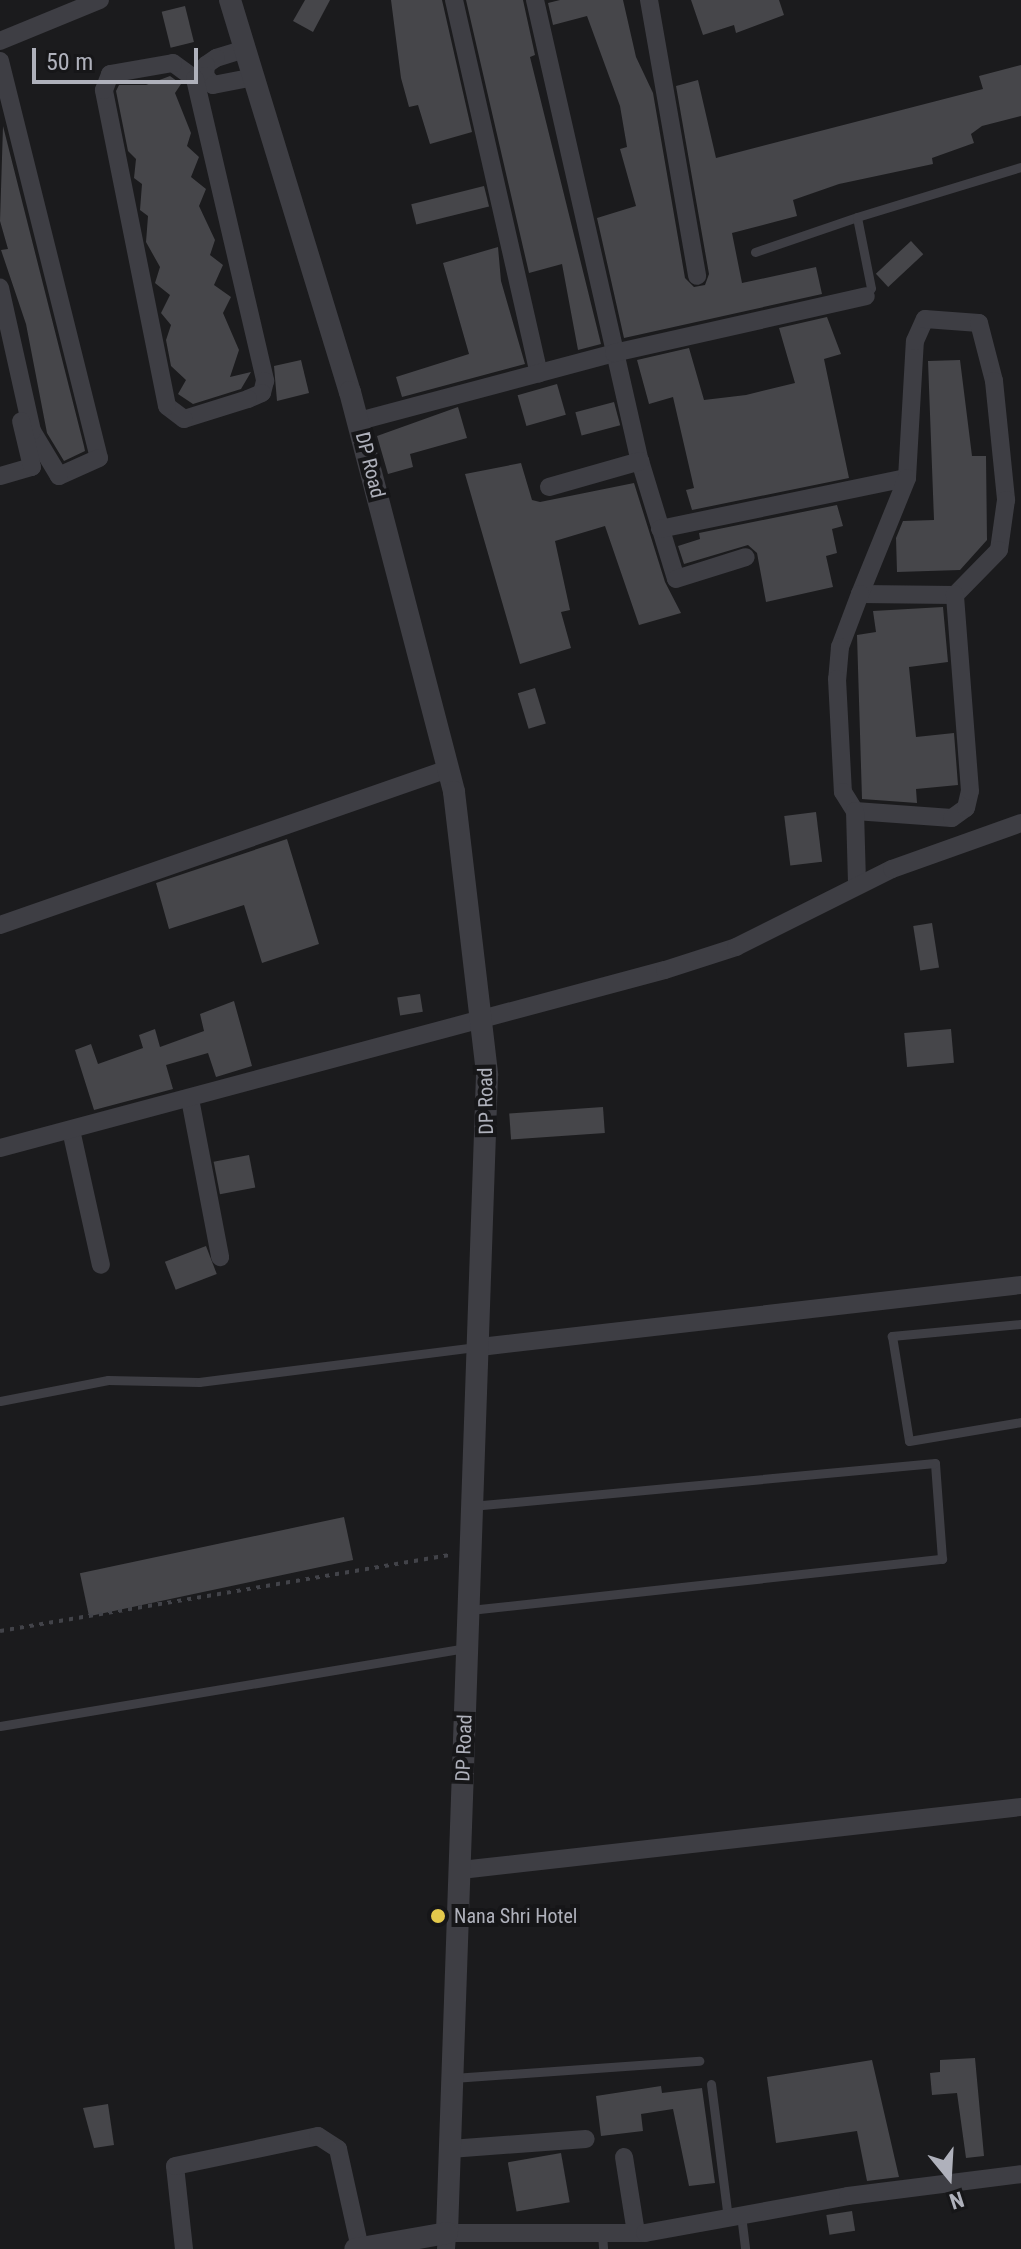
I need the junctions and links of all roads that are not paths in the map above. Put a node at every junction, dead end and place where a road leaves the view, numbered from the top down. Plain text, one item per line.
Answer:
1 (100, 0) edge
2 (230, 0) edge
3 (454, 0) edge
4 (535, 0) edge
5 (649, 0) edge
6 (0, 41) edge
7 (245, 49) junction
8 (0, 61) edge
9 (200, 77) junction
10 (254, 77) junction
11 (1021, 167) edge
12 (857, 217) junction
13 (755, 252) dead end
14 (697, 276) dead end
15 (0, 288) edge
16 (866, 296) joint
17 (0, 332) edge
18 (614, 353) junction
19 (539, 373) junction
20 (359, 421) junction
21 (640, 461) junction
22 (0, 476) edge
23 (907, 478) junction
24 (549, 487) dead end
25 (660, 529) junction
26 (746, 557) dead end
27 (860, 594) junction
28 (955, 595) junction
29 (448, 769) junction
30 (855, 811) junction
31 (1021, 823) edge
32 (857, 884) junction
33 (0, 925) edge
34 (483, 1023) junction
35 (190, 1099) junction
36 (71, 1130) junction
37 (0, 1148) edge
38 (220, 1257) dead end
39 (101, 1265) dead end
40 (1021, 1285) edge
41 (1021, 1324) edge
42 (480, 1347) junction
43 (0, 1401) edge
44 (1021, 1422) edge
45 (474, 1506) junction
46 (470, 1610) junction
47 (467, 1648) junction
48 (0, 1726) edge
49 (1021, 1807) edge
50 (461, 1870) junction
51 (699, 2061) dead end
52 (453, 2078) junction
53 (711, 2084) dead end
54 (586, 2139) dead end
55 (450, 2149) junction
56 (624, 2157) dead end
57 (1021, 2174) edge
58 (734, 2216) junction
59 (636, 2233) junction
60 (446, 2241) edge
61 (603, 2241) edge
62 (367, 2248) edge
63 (184, 2249) edge
64 (745, 2249) edge

1 - 6 street
2 - 7 street, DP Road
3 - 19 street
4 - 18 street
5 - 14 street
7 - 9 street
7 - 10 street, DP Road
8 - 15 street
9 - 9 street
9 - 10 street
10 - 20 street, DP Road
11 - 12 lane
12 - 13 lane
12 - 16 lane
16 - 18 street
17 - 22 street
18 - 19 street
18 - 21 street
19 - 20 street
20 - 29 street, DP Road
21 - 24 street
21 - 25 street
23 - 25 street
23 - 27 street
23 - 28 street
25 - 26 street
27 - 28 street
27 - 30 street
28 - 30 street
29 - 33 street
29 - 34 street, DP Road
30 - 32 street
31 - 32 street
32 - 34 street
34 - 35 street
34 - 42 street, DP Road
35 - 36 street
35 - 38 street
36 - 37 street
36 - 39 street
40 - 42 street
41 - 44 lane
42 - 43 lane
42 - 45 street, DP Road
45 - 46 street, DP Road
45 - 46 lane
46 - 47 street, DP Road
47 - 48 lane
47 - 50 street, DP Road
49 - 50 street
50 - 52 street, DP Road
51 - 52 lane
52 - 55 street, DP Road
53 - 58 lane
54 - 55 street
55 - 60 street, DP Road
56 - 59 street
57 - 58 street
58 - 59 street
58 - 64 lane
59 - 61 street
60 - 61 street
60 - 62 street
62 - 63 street

